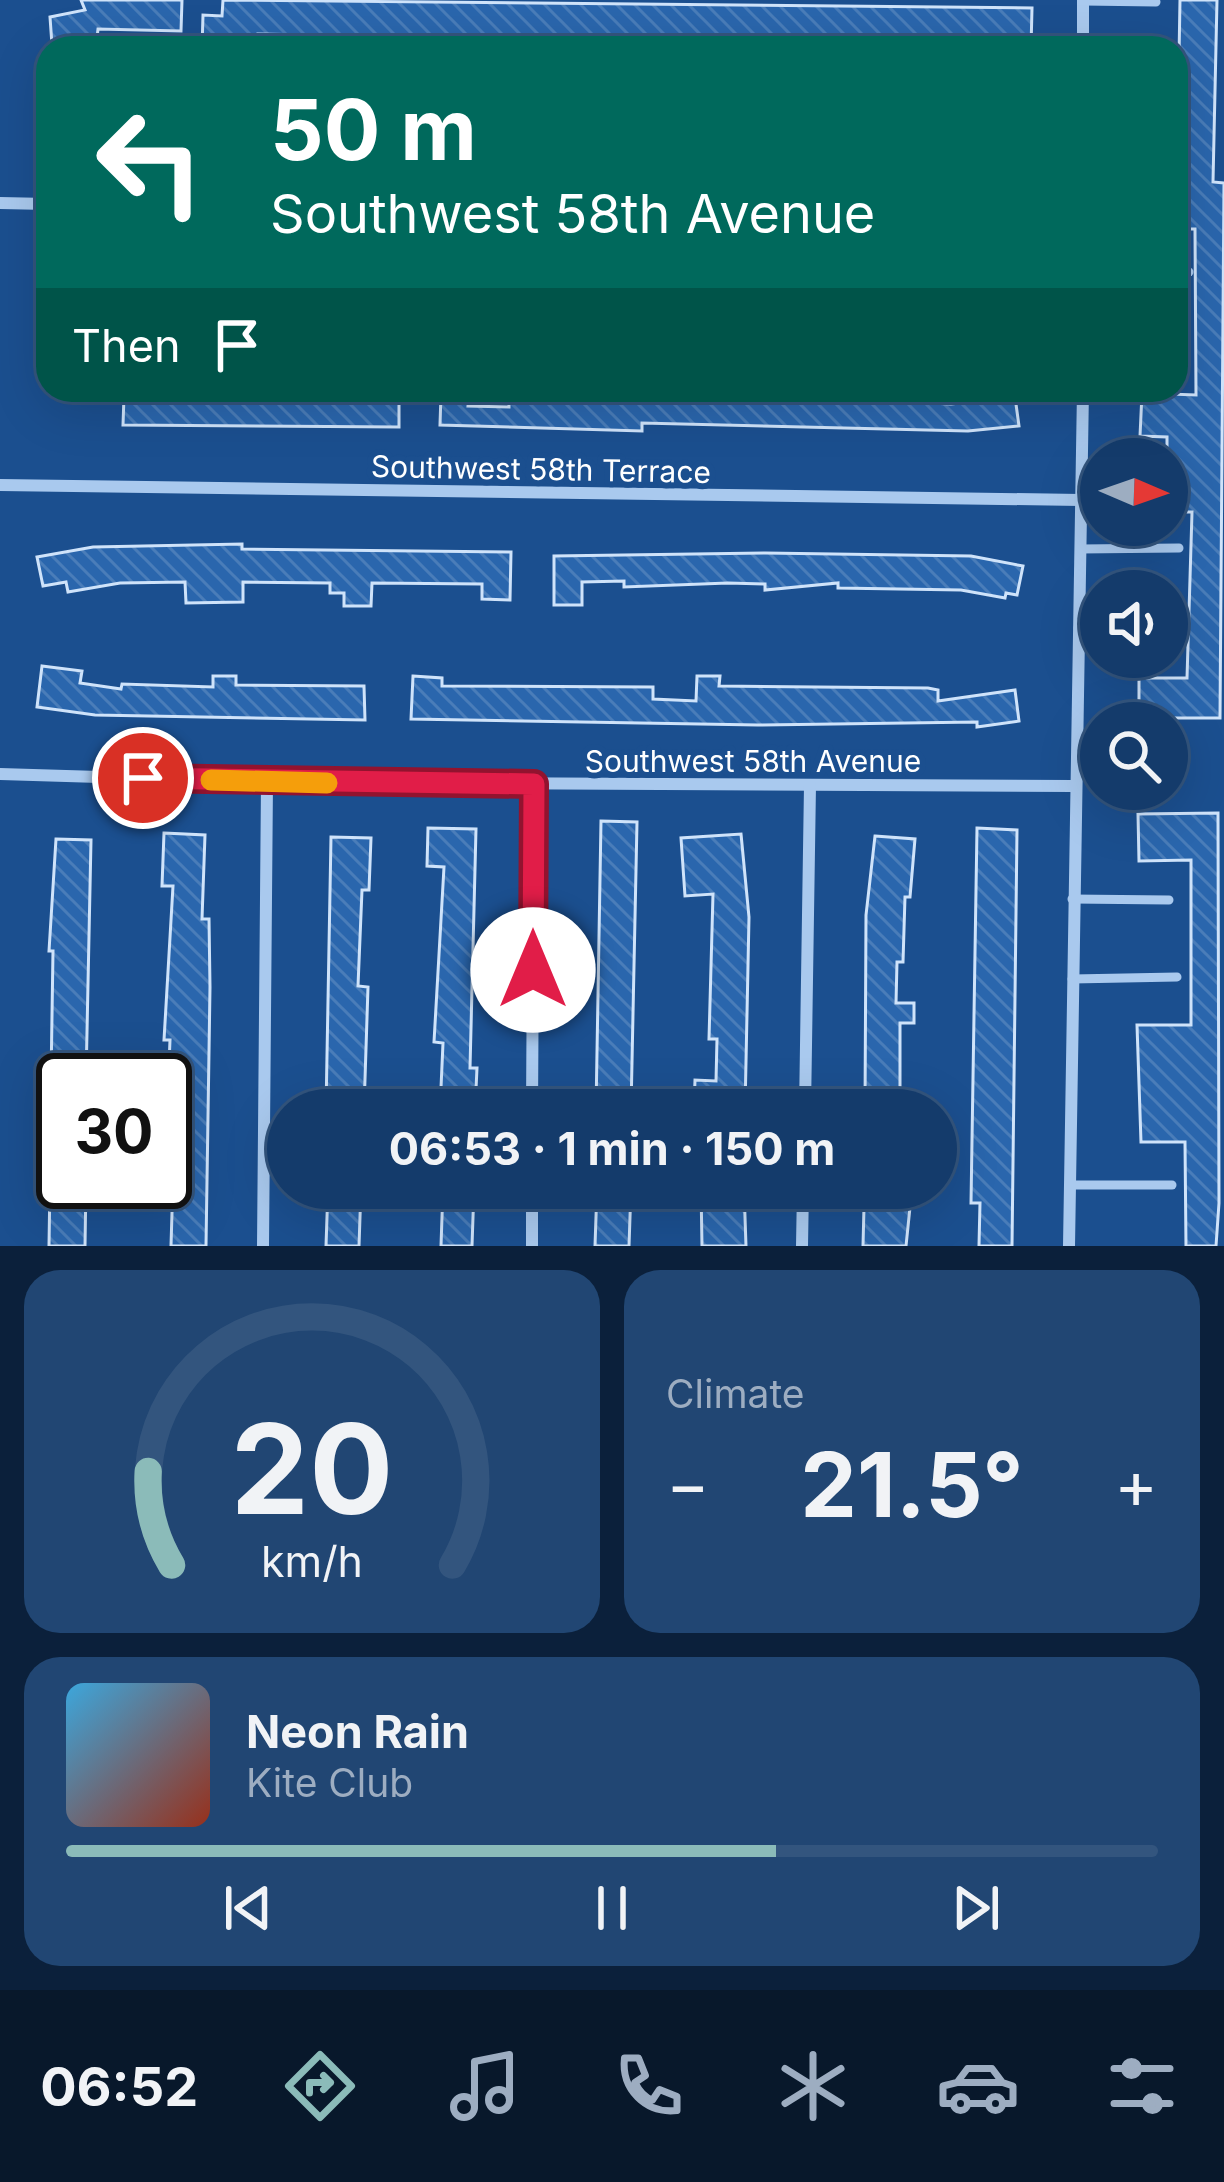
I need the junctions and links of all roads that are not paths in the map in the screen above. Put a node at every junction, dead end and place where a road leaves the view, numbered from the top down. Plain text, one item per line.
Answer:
1 (1083, 1) edge
2 (1156, 2) edge
3 (1083, 36) edge
4 (0, 203) edge
5 (36, 204) edge
6 (1083, 402) edge
7 (1082, 438) edge
8 (0, 485) edge
9 (1080, 500) edge
10 (1080, 546) edge
11 (1179, 548) dead end
12 (1080, 549) junction
13 (1078, 628) joint
14 (0, 774) edge
15 (267, 782) junction
16 (534, 784) junction
17 (810, 784) junction
18 (1073, 787) junction
19 (1072, 899) junction
20 (1169, 900) dead end
21 (1177, 977) dead end
22 (1072, 979) junction
23 (532, 1089) edge
24 (805, 1089) edge
25 (1070, 1185) junction
26 (1172, 1185) dead end
27 (532, 1209) edge
28 (803, 1209) edge
29 (263, 1246) edge
30 (532, 1246) edge
31 (802, 1246) edge
32 (1069, 1246) edge

1 - 2 lane
1 - 3 street
4 - 5 street
6 - 7 street
8 - 9 street, Southwest 58th Terrace
10 - 12 street
11 - 12 lane
12 - 13 street
13 - 18 street
14 - 15 street, Southwest 58th Avenue
15 - 16 street, Southwest 58th Avenue
15 - 29 street
16 - 17 street, Southwest 58th Avenue
16 - 23 street
17 - 18 street, Southwest 58th Avenue
17 - 24 street
18 - 19 street
19 - 20 lane
19 - 22 street
21 - 22 lane
22 - 25 street
25 - 26 lane
25 - 32 street
27 - 30 street
28 - 31 street

